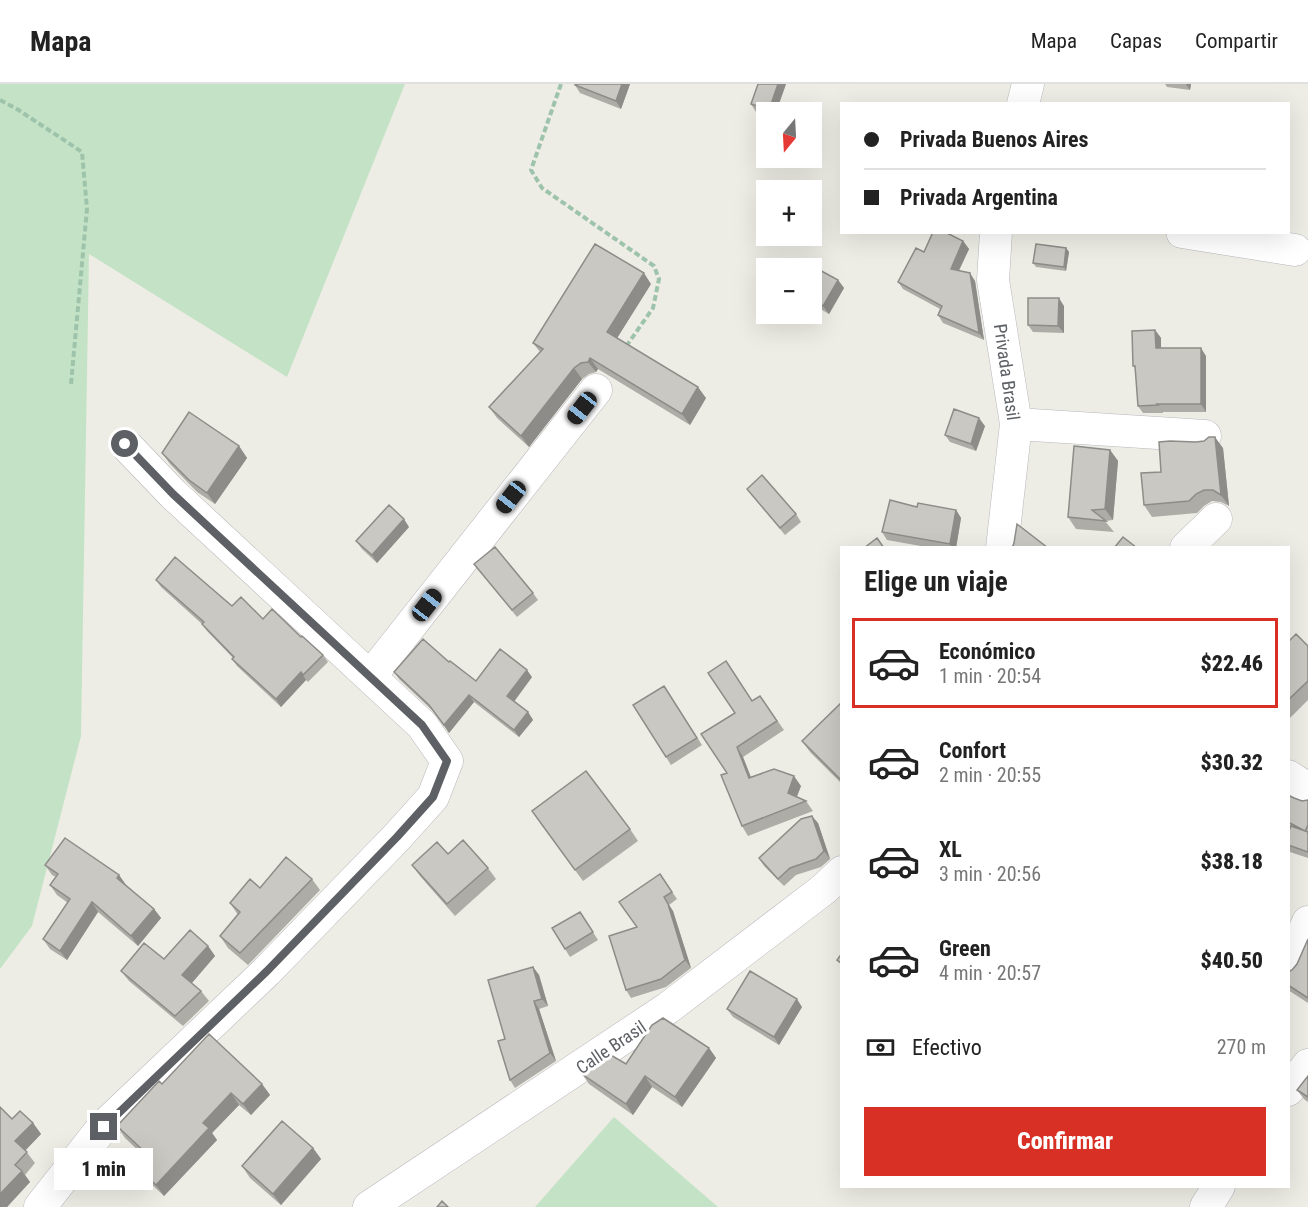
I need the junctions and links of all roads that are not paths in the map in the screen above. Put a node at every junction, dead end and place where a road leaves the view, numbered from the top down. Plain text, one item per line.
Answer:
1 (1028, 84) edge
2 (1024, 102) edge
3 (996, 234) edge
4 (1195, 234) edge
5 (1295, 250) dead end
6 (596, 390) dead end
7 (1016, 424) junction
8 (1205, 436) dead end
9 (125, 444) dead end
10 (1216, 519) dead end
11 (1002, 546) edge
12 (1188, 546) edge
13 (370, 677) junction
14 (1290, 777) edge
15 (1308, 789) edge
16 (840, 875) edge
17 (1300, 927) edge
18 (1290, 960) edge
19 (1308, 1065) edge
20 (1290, 1088) edge
21 (1218, 1188) edge
22 (40, 1207) edge
23 (369, 1207) edge
24 (1206, 1207) edge

1 - 2 street
3 - 7 street, Privada Brasil
4 - 5 street
6 - 13 street
7 - 8 street
7 - 11 street, Privada Brasil
9 - 13 street
10 - 12 street
13 - 22 street
14 - 15 street
16 - 23 street, Calle Brasil
17 - 18 street
19 - 20 street
21 - 24 street

